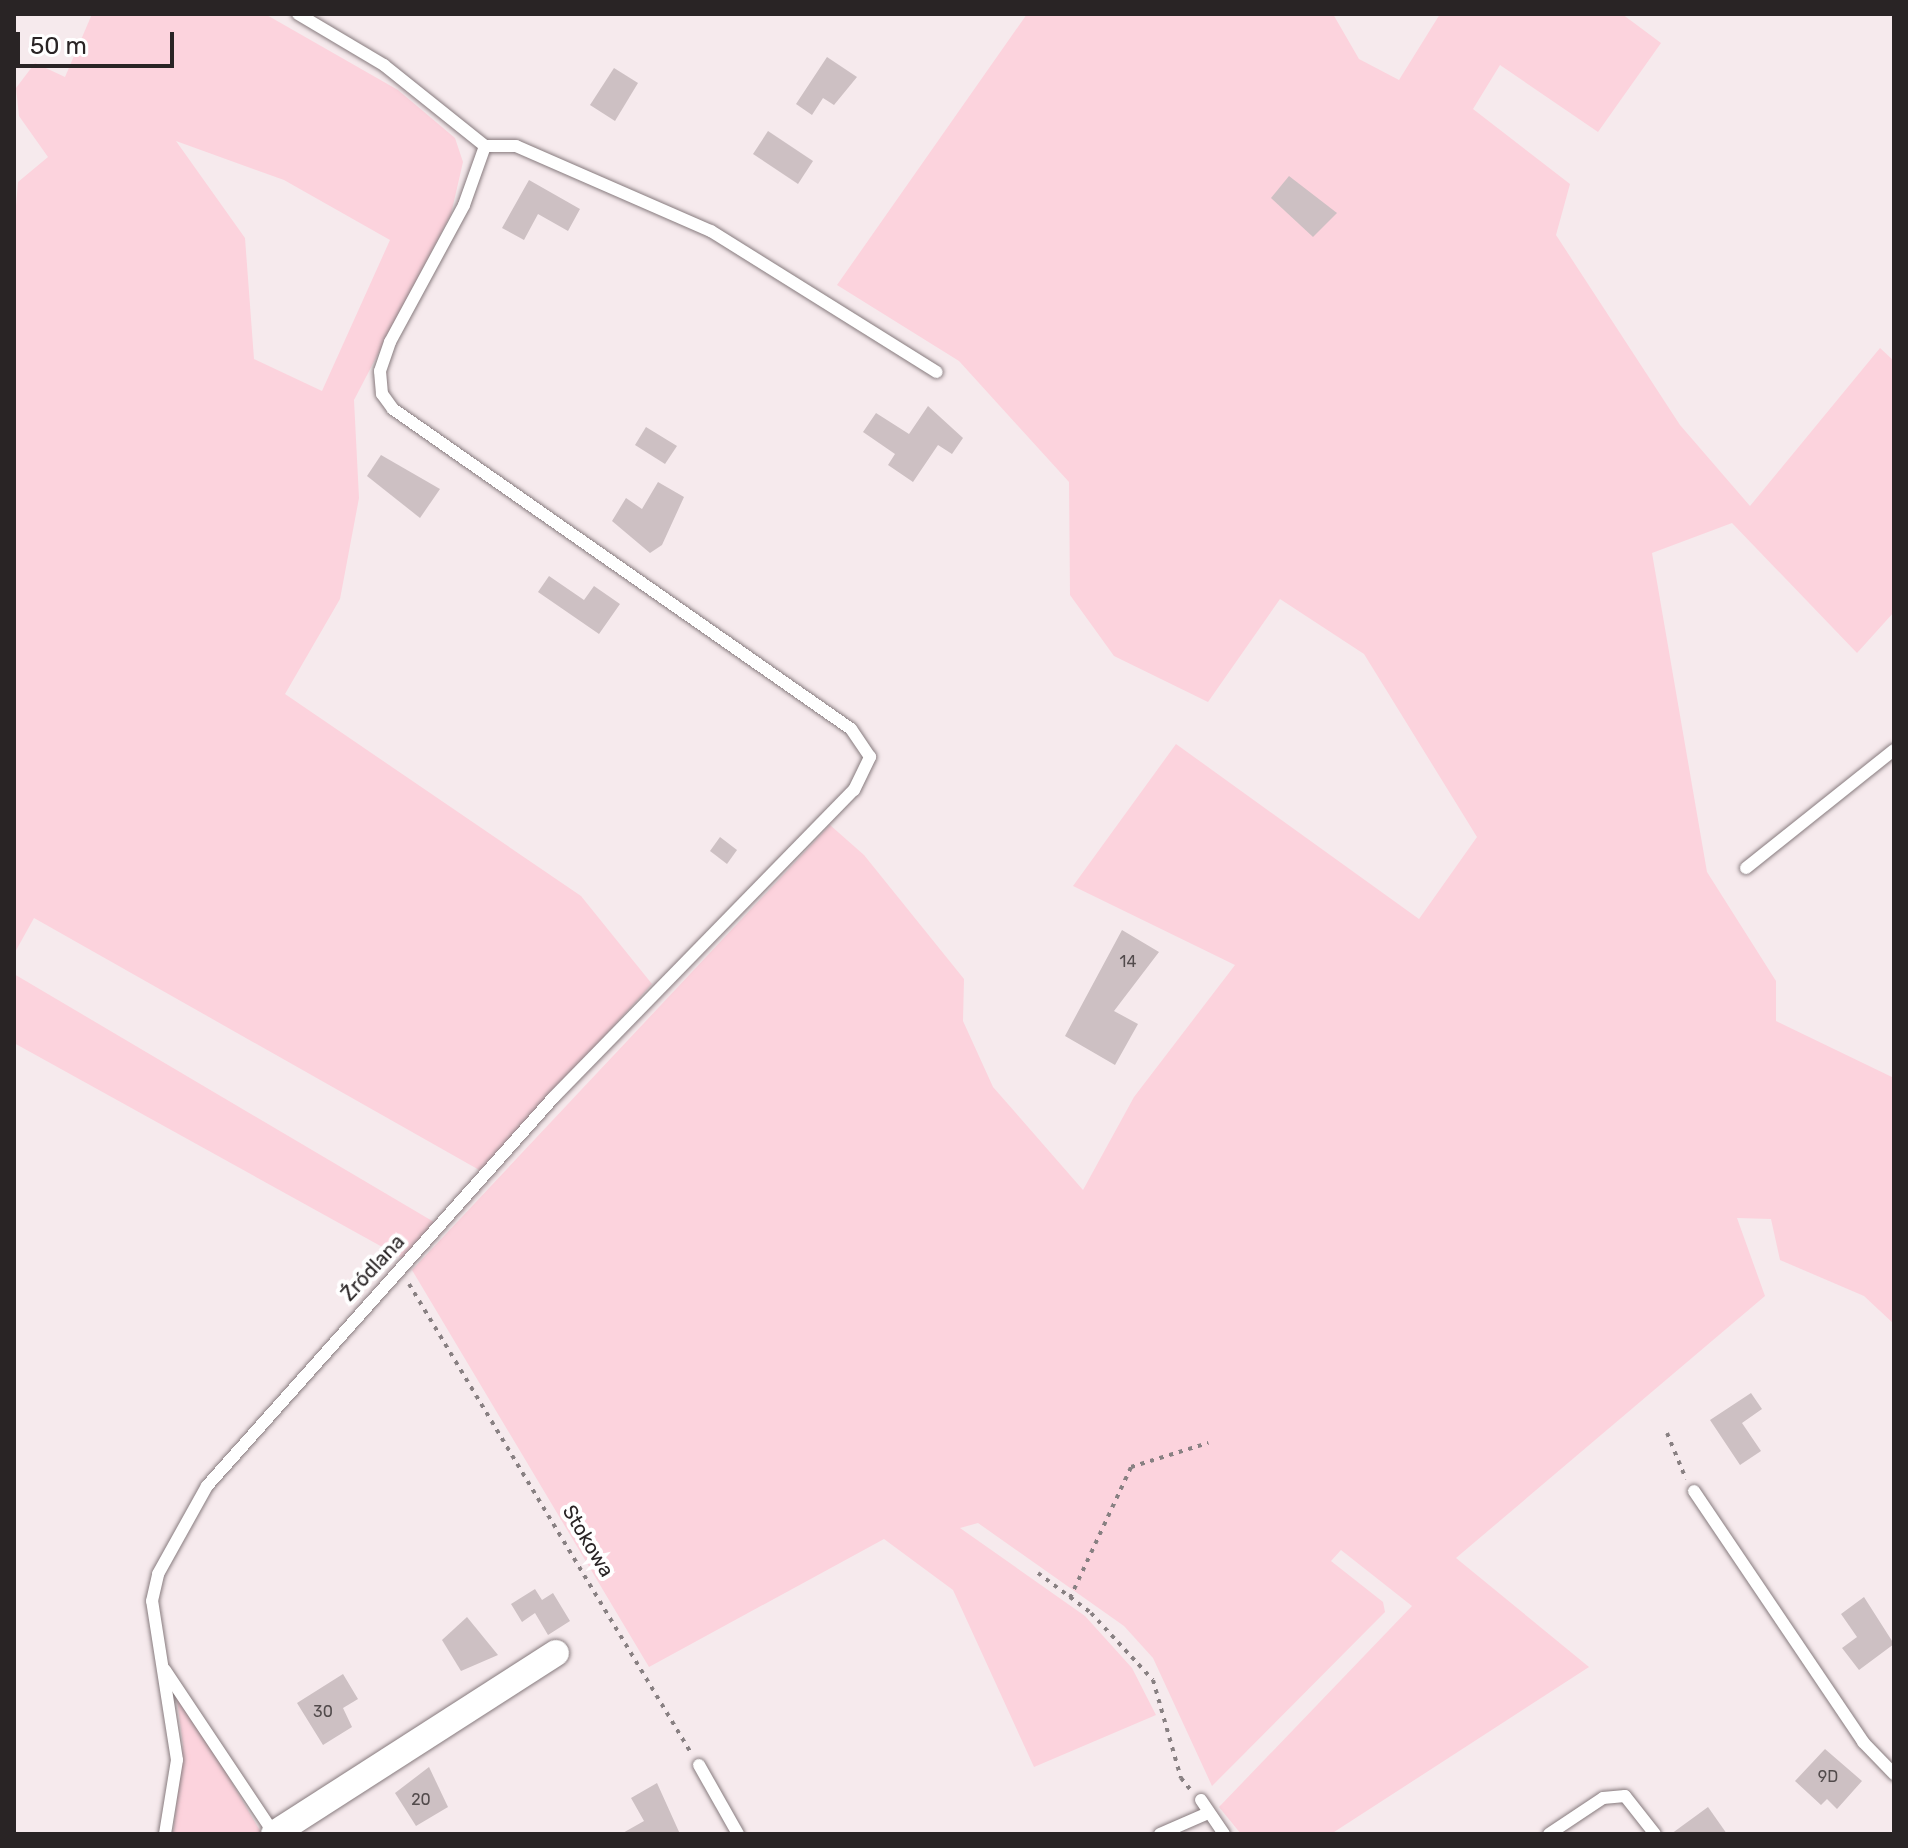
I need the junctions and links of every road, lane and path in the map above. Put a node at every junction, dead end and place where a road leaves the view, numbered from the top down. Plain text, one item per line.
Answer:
1 (298, 14) edge
2 (485, 146) junction
3 (937, 372) dead end
4 (1894, 750) edge
5 (1746, 868) dead end
6 (400, 1269) junction
7 (1667, 1433) dead end
8 (1208, 1443) dead end
9 (1694, 1491) joint
10 (1038, 1573) dead end
11 (1070, 1598) junction
12 (556, 1653) dead end
13 (163, 1667) junction
14 (699, 1765) joint
15 (1894, 1774) edge
16 (1201, 1800) joint
17 (1208, 1813) junction
18 (273, 1833) edge
19 (165, 1834) edge
20 (738, 1834) edge
21 (1160, 1834) edge
22 (1224, 1834) edge
23 (1549, 1834) edge
24 (1655, 1834) edge

1 - 2 lane
2 - 3 lane
2 - 6 lane, Źródlana
4 - 5 lane
6 - 13 lane, Źródlana
6 - 14 path, Stokowa
7 - 9 path
8 - 11 path
9 - 15 lane
10 - 11 path
11 - 16 path
12 - 18 street
13 - 18 lane
13 - 19 lane, Źródlana
14 - 20 lane
16 - 17 lane
17 - 21 lane
17 - 22 lane
23 - 24 lane

